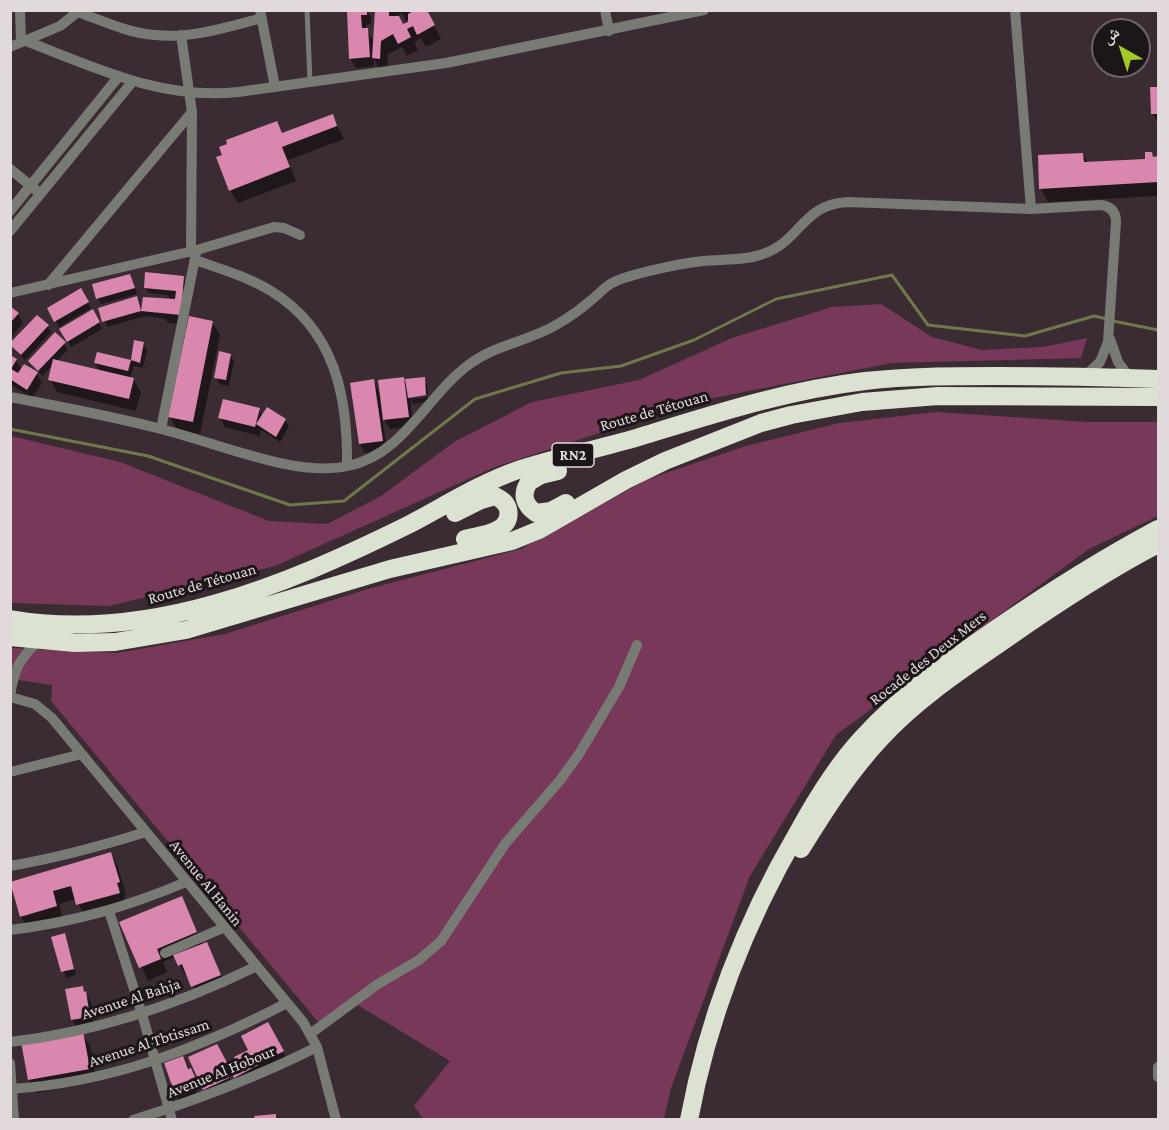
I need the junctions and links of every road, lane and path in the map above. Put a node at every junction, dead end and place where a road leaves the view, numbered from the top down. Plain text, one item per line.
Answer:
1 (20, 10) edge
2 (307, 10) edge
3 (605, 10) edge
4 (704, 10) edge
5 (1015, 10) edge
6 (79, 11) edge
7 (261, 14) edge
8 (609, 31) junction
9 (182, 36) junction
10 (19, 43) edge
11 (119, 76) junction
12 (134, 81) junction
13 (310, 81) junction
14 (275, 87) junction
15 (191, 94) junction
16 (192, 112) junction
17 (10, 169) edge
18 (31, 186) junction
19 (41, 194) junction
20 (1031, 209) junction
21 (10, 211) edge
22 (10, 231) edge
23 (300, 235) dead end
24 (194, 254) junction
25 (48, 285) junction
26 (10, 292) edge
27 (1110, 326) junction
28 (1085, 376) junction
29 (1130, 378) junction
30 (1158, 379) edge
31 (10, 397) edge
32 (1158, 397) edge
33 (755, 402) junction
34 (761, 423) junction
35 (161, 429) junction
36 (348, 466) junction
37 (1158, 530) edge
38 (1158, 544) edge
39 (244, 594) junction
40 (236, 616) junction
41 (10, 619) edge
42 (10, 637) edge
43 (38, 641) junction
44 (637, 645) dead end
45 (12, 669) edge
46 (10, 696) edge
47 (82, 754) junction
48 (10, 772) edge
49 (146, 832) junction
50 (10, 866) edge
51 (186, 882) junction
52 (109, 912) junction
53 (223, 928) junction
54 (10, 930) edge
55 (743, 939) junction
56 (165, 954) dead end
57 (255, 967) junction
58 (287, 1004) junction
59 (142, 1014) junction
60 (310, 1034) junction
61 (10, 1042) edge
62 (317, 1047) junction
63 (155, 1060) junction
64 (10, 1063) edge
65 (1158, 1066) edge
66 (1158, 1077) edge
67 (12, 1089) edge
68 (171, 1114) edge
69 (14, 1119) edge
70 (133, 1119) edge
71 (336, 1119) edge
72 (688, 1119) edge

1 - 10 street
2 - 13 lane
3 - 8 street
4 - 8 street
5 - 20 street
6 - 9 street
6 - 10 street
7 - 9 street
7 - 14 street
8 - 13 street
9 - 15 street
10 - 11 street
11 - 12 street
11 - 18 street
12 - 15 street
12 - 19 street
13 - 14 street
14 - 15 street
15 - 16 street
16 - 24 street
16 - 25 street
17 - 18 street
18 - 19 street
18 - 21 street
19 - 22 street
20 - 27 street
20 - 36 street
23 - 24 street
24 - 25 street
24 - 35 street
24 - 36 street
25 - 26 street
27 - 28 street
27 - 29 street
28 - 29 highway, Route de Tétouan / RN2
28 - 33 highway, Route de Tétouan / RN2
29 - 30 highway, Route de Tétouan / RN2
31 - 35 street
32 - 34 highway
33 - 34 highway
33 - 39 highway, Route de Tétouan / RN2
34 - 40 highway
35 - 36 street
37 - 55 highway, Rocade des Deux Mers
38 - 55 highway, Rocade des Deux Mers
39 - 40 highway
39 - 41 highway, Route de Tétouan / RN2
40 - 43 highway
42 - 43 highway
43 - 45 street
44 - 60 street
45 - 46 street
46 - 47 street, Avenue Al Hanin
47 - 48 street
47 - 49 street, Avenue Al Hanin
49 - 50 street
49 - 51 street, Avenue Al Hanin
51 - 52 street
51 - 53 street, Avenue Al Hanin
52 - 54 street
52 - 59 street
53 - 56 street
53 - 57 street, Avenue Al Hanin
55 - 72 highway, Rocade des Deux Mers
57 - 58 street, Avenue Al Hanin
57 - 59 street, Avenue Al Bahja
58 - 60 street, Avenue Al Hanin
58 - 63 street, Avenue Al Tbtissam
59 - 61 street, Avenue Al Bahja
59 - 63 street
60 - 62 street, Avenue Al Hanin
62 - 68 street, Avenue Al Hobour
62 - 71 street, Avenue Al Hanin
63 - 67 street, Avenue Al Tbtissam
63 - 68 street
64 - 67 street
65 - 66 street
67 - 69 street
68 - 70 street, Avenue Al Hobour

